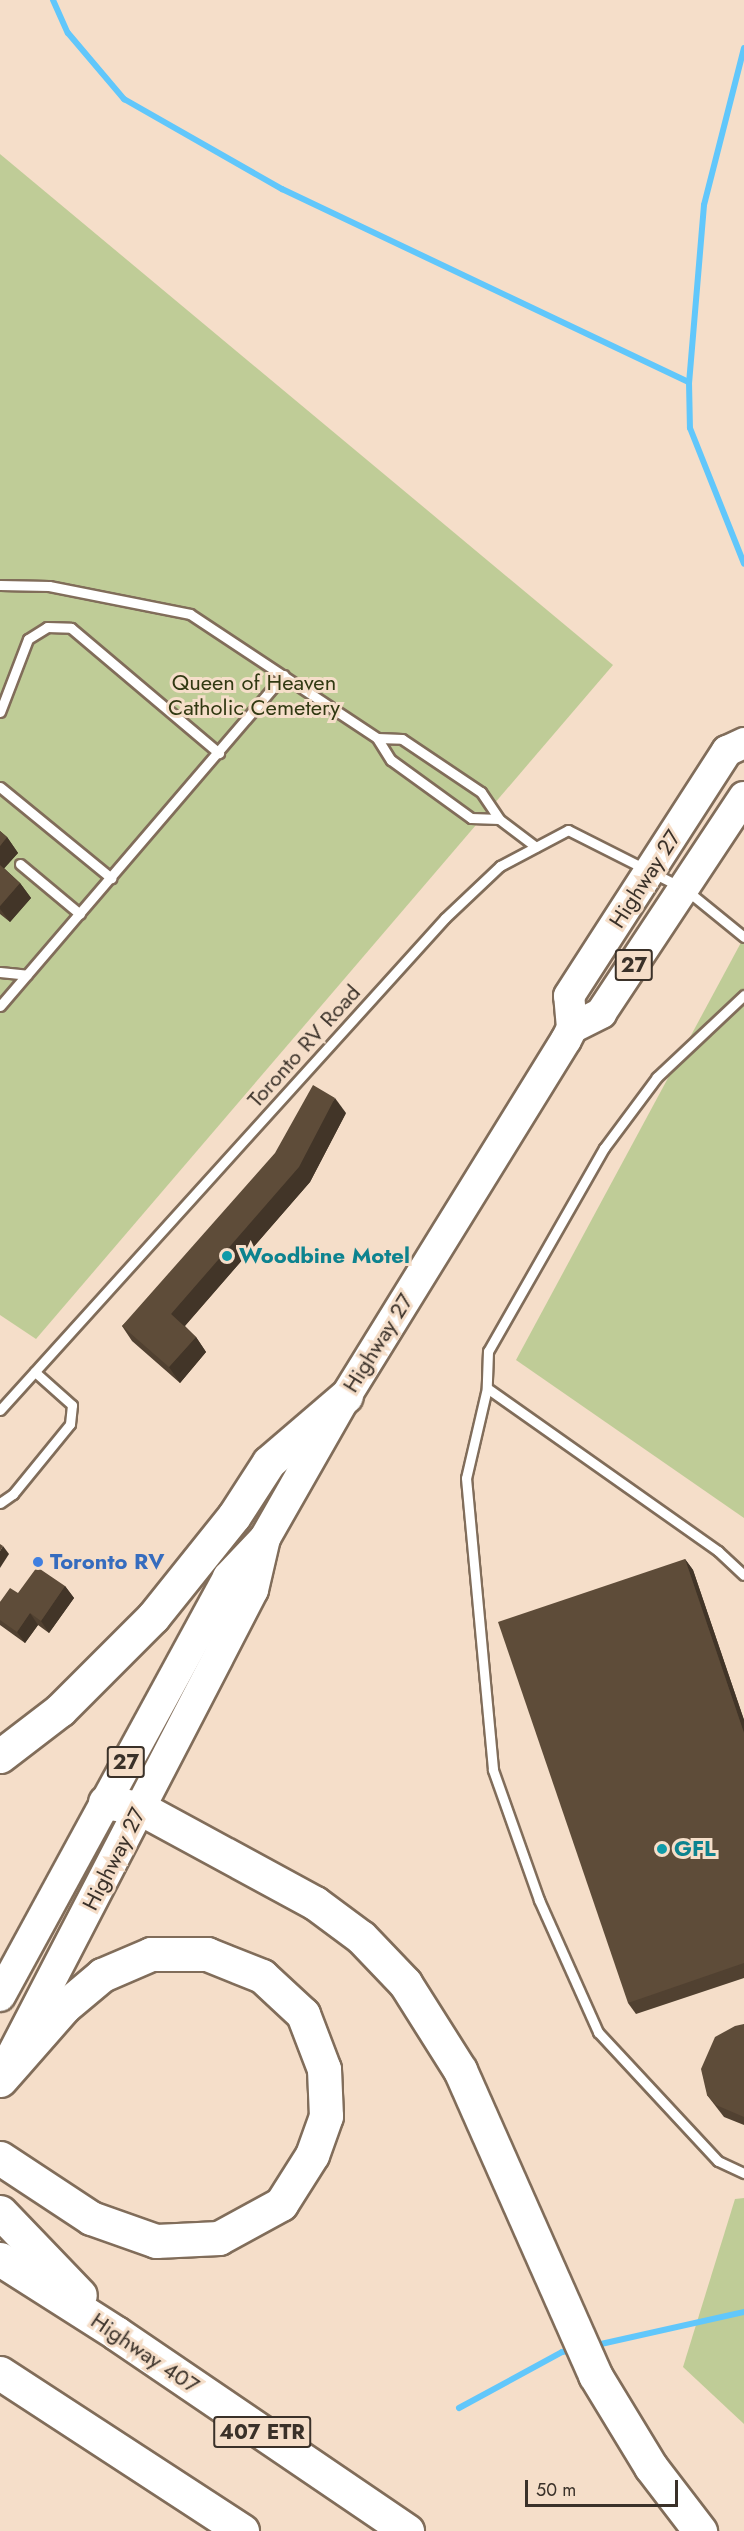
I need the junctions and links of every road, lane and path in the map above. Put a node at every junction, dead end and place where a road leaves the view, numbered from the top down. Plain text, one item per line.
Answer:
1 (0, 585) edge
2 (284, 675) junction
3 (0, 712) edge
4 (377, 738) junction
5 (744, 743) edge
6 (219, 753) junction
7 (0, 787) edge
8 (744, 797) edge
9 (499, 819) junction
10 (536, 847) junction
11 (20, 864) dead end
12 (650, 870) junction
13 (111, 878) junction
14 (685, 890) junction
15 (80, 914) junction
16 (744, 937) edge
17 (0, 972) edge
18 (27, 975) junction
19 (744, 995) edge
20 (0, 1006) edge
21 (572, 1028) junction
22 (34, 1372) junction
23 (487, 1388) junction
24 (346, 1396) junction
25 (0, 1410) edge
26 (0, 1503) edge
27 (265, 1538) junction
28 (744, 1575) edge
29 (0, 1756) edge
30 (105, 1802) junction
31 (140, 1808) junction
32 (0, 1996) edge
33 (0, 2079) edge
34 (0, 2158) edge
35 (744, 2173) edge
36 (0, 2212) edge
37 (0, 2259) edge
38 (116, 2333) junction
39 (0, 2373) edge
40 (0, 2385) edge
41 (32, 2394) junction
42 (242, 2531) edge
43 (407, 2531) edge
44 (700, 2531) edge

1 - 2 lane
2 - 4 lane
2 - 6 lane
3 - 6 lane
4 - 9 lane
4 - 9 lane
5 - 12 main road, Highway 27 / 27
6 - 13 lane
7 - 13 lane
8 - 14 main road, Highway 27 / 27
9 - 10 lane
10 - 12 lane, Toronto RV Road
10 - 22 lane, Toronto RV Road
11 - 15 lane
12 - 14 lane, Toronto RV Road
12 - 21 main road, Highway 27 / 27
13 - 15 lane
14 - 16 lane, Toronto RV Road
14 - 21 main road, Highway 27 / 27
15 - 18 lane
17 - 18 lane
18 - 20 lane
19 - 23 lane
21 - 24 main road, Highway 27 / 27
22 - 25 lane, Toronto RV Road
22 - 26 lane
23 - 28 lane
23 - 35 lane
24 - 27 main road, Highway 27 / 27
24 - 29 highway
27 - 30 main road, Highway 27 / 27
27 - 31 main road, Highway 27 / 27
30 - 31 highway
30 - 32 main road, Highway 27 / 27
31 - 33 main road, Highway 27 / 27
31 - 44 highway
33 - 34 highway
36 - 38 highway
37 - 38 highway, Highway 407 / 407 ETR
38 - 43 highway, Highway 407 / 407 ETR
39 - 41 highway
40 - 41 highway
41 - 42 highway

